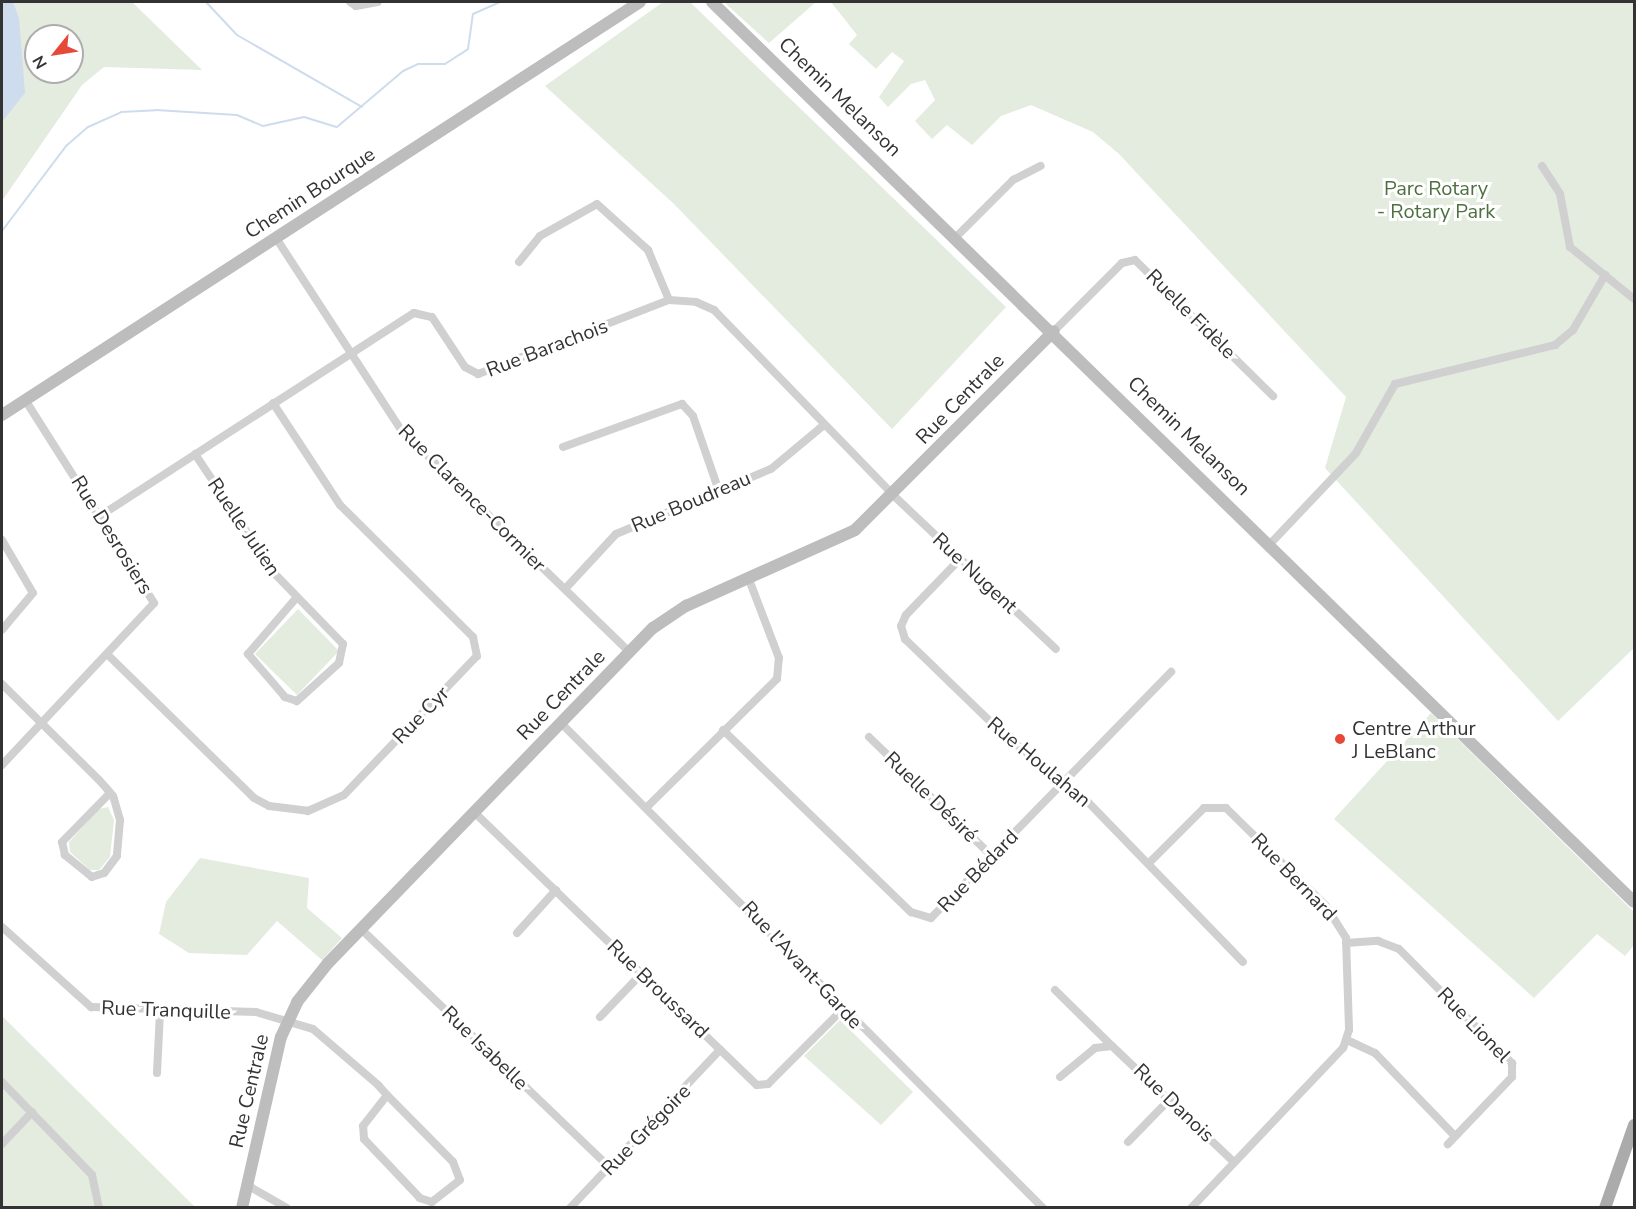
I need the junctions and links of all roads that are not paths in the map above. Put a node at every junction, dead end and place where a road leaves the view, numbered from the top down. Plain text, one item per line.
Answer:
1 (350, 2) edge
2 (378, 2) edge
3 (640, 2) edge
4 (712, 2) edge
5 (1041, 166) dead end
6 (1542, 166) dead end
7 (956, 237) junction
8 (276, 238) junction
9 (519, 262) dead end
10 (1605, 275) junction
11 (1635, 299) edge
12 (669, 300) junction
13 (1054, 331) junction
14 (350, 353) junction
15 (1273, 396) dead end
16 (25, 400) junction
17 (273, 404) junction
18 (2, 415) edge
19 (824, 425) junction
20 (563, 447) dead end
21 (195, 454) junction
22 (718, 488) junction
23 (893, 495) junction
24 (100, 516) junction
25 (2, 540) edge
26 (1271, 543) junction
27 (960, 559) junction
28 (748, 577) junction
29 (565, 589) junction
30 (297, 597) junction
31 (2, 630) edge
32 (1056, 649) dead end
33 (630, 652) junction
34 (108, 655) junction
35 (1172, 672) dead end
36 (2, 684) edge
37 (42, 723) junction
38 (561, 723) junction
39 (723, 730) junction
40 (868, 737) dead end
41 (2, 765) edge
42 (1065, 782) junction
43 (110, 793) junction
44 (648, 806) junction
45 (474, 812) junction
46 (993, 856) junction
47 (1150, 862) junction
48 (556, 890) junction
49 (1635, 902) edge
50 (2, 927) edge
51 (361, 929) junction
52 (517, 933) dead end
53 (1346, 943) junction
54 (1243, 962) dead end
55 (642, 973) junction
56 (1055, 990) dead end
57 (842, 1010) junction
58 (160, 1011) junction
59 (600, 1017) dead end
60 (289, 1019) junction
61 (1347, 1040) junction
62 (1112, 1046) junction
63 (720, 1050) junction
64 (157, 1073) dead end
65 (1060, 1077) dead end
66 (2, 1082) edge
67 (387, 1095) junction
68 (1170, 1099) junction
69 (32, 1112) junction
70 (1635, 1125) edge
71 (1455, 1136) junction
72 (1128, 1142) dead end
73 (2, 1144) edge
74 (1448, 1144) dead end
75 (1234, 1162) junction
76 (609, 1167) junction
77 (247, 1185) junction
78 (1194, 1207) edge
79 (99, 1208) edge
80 (243, 1208) edge
81 (287, 1208) edge
82 (570, 1208) edge
83 (1043, 1208) edge
84 (1605, 1208) edge

1 - 2 street
3 - 8 street, Chemin Bourque
4 - 7 street, Chemin Melanson
5 - 7 street
6 - 10 street
7 - 13 street, Chemin Melanson
8 - 14 street, Rue Clarence-Cormier
8 - 16 street, Chemin Bourque
9 - 12 street
10 - 11 street
10 - 26 street
12 - 14 street, Rue Barachois
12 - 19 street, Rue Barachois
13 - 15 street, Ruelle Fidèle
13 - 23 street, Rue Centrale
13 - 26 street, Chemin Melanson
14 - 17 street, Rue Barachois
14 - 29 street, Rue Clarence-Cormier
16 - 18 street, Chemin Bourque
16 - 24 street, Rue Desrosiers
17 - 21 street, Rue Barachois
17 - 34 street, Rue Cyr
19 - 22 street, Rue Boudreau
19 - 23 street, Rue Barachois
20 - 22 street
21 - 24 street, Rue Barachois
21 - 30 street, Ruelle Julien
22 - 29 street, Rue Boudreau
23 - 27 street, Rue Nugent
23 - 28 street, Rue Centrale
24 - 34 street, Rue Desrosiers
25 - 31 street
26 - 49 street, Chemin Melanson
27 - 32 street, Rue Nugent
27 - 42 street, Rue Houlahan
28 - 33 street, Rue Centrale
28 - 39 street
29 - 33 street, Rue Clarence-Cormier
30 - 30 street, Ruelle Julien
33 - 38 street, Rue Centrale
34 - 37 street, Rue Desrosiers
35 - 42 street, Rue Bédard
36 - 37 street
37 - 41 street, Rue Desrosiers
37 - 43 street
38 - 44 street, Rue l'Avant-Garde
38 - 45 street, Rue Centrale
39 - 44 street
39 - 46 street, Rue Bédard
40 - 46 street, Ruelle Désiré
42 - 46 street, Rue Bédard
42 - 47 street, Rue Houlahan
43 - 43 street
44 - 57 street, Rue l'Avant-Garde
45 - 48 street, Rue Broussard
45 - 51 street, Rue Centrale
47 - 53 street, Rue Bernard
47 - 54 street, Rue Houlahan
48 - 52 street
48 - 55 street, Rue Broussard
50 - 58 street, Rue Tranquille
51 - 60 street, Rue Centrale
51 - 76 street, Rue Isabelle
53 - 61 street, Rue Bernard
53 - 71 street, Rue Lionel
55 - 59 street
55 - 63 street, Rue Broussard
56 - 62 street, Rue Danois
57 - 63 street, Rue Broussard
57 - 83 street, Rue l'Avant-Garde
58 - 60 street, Rue Tranquille
58 - 64 street
60 - 67 street, Rue Tranquille
60 - 77 street, Rue Centrale
61 - 71 street
61 - 75 street
62 - 65 street
62 - 68 street, Rue Danois
63 - 76 street, Rue Grégoire
66 - 69 street
67 - 67 street, Rue Tranquille
68 - 72 street
68 - 75 street, Rue Danois
69 - 73 street
69 - 79 street
70 - 84 main road
71 - 74 street, Rue Lionel
75 - 78 street
76 - 82 street, Rue Grégoire
77 - 80 street, Rue Centrale
77 - 81 street

